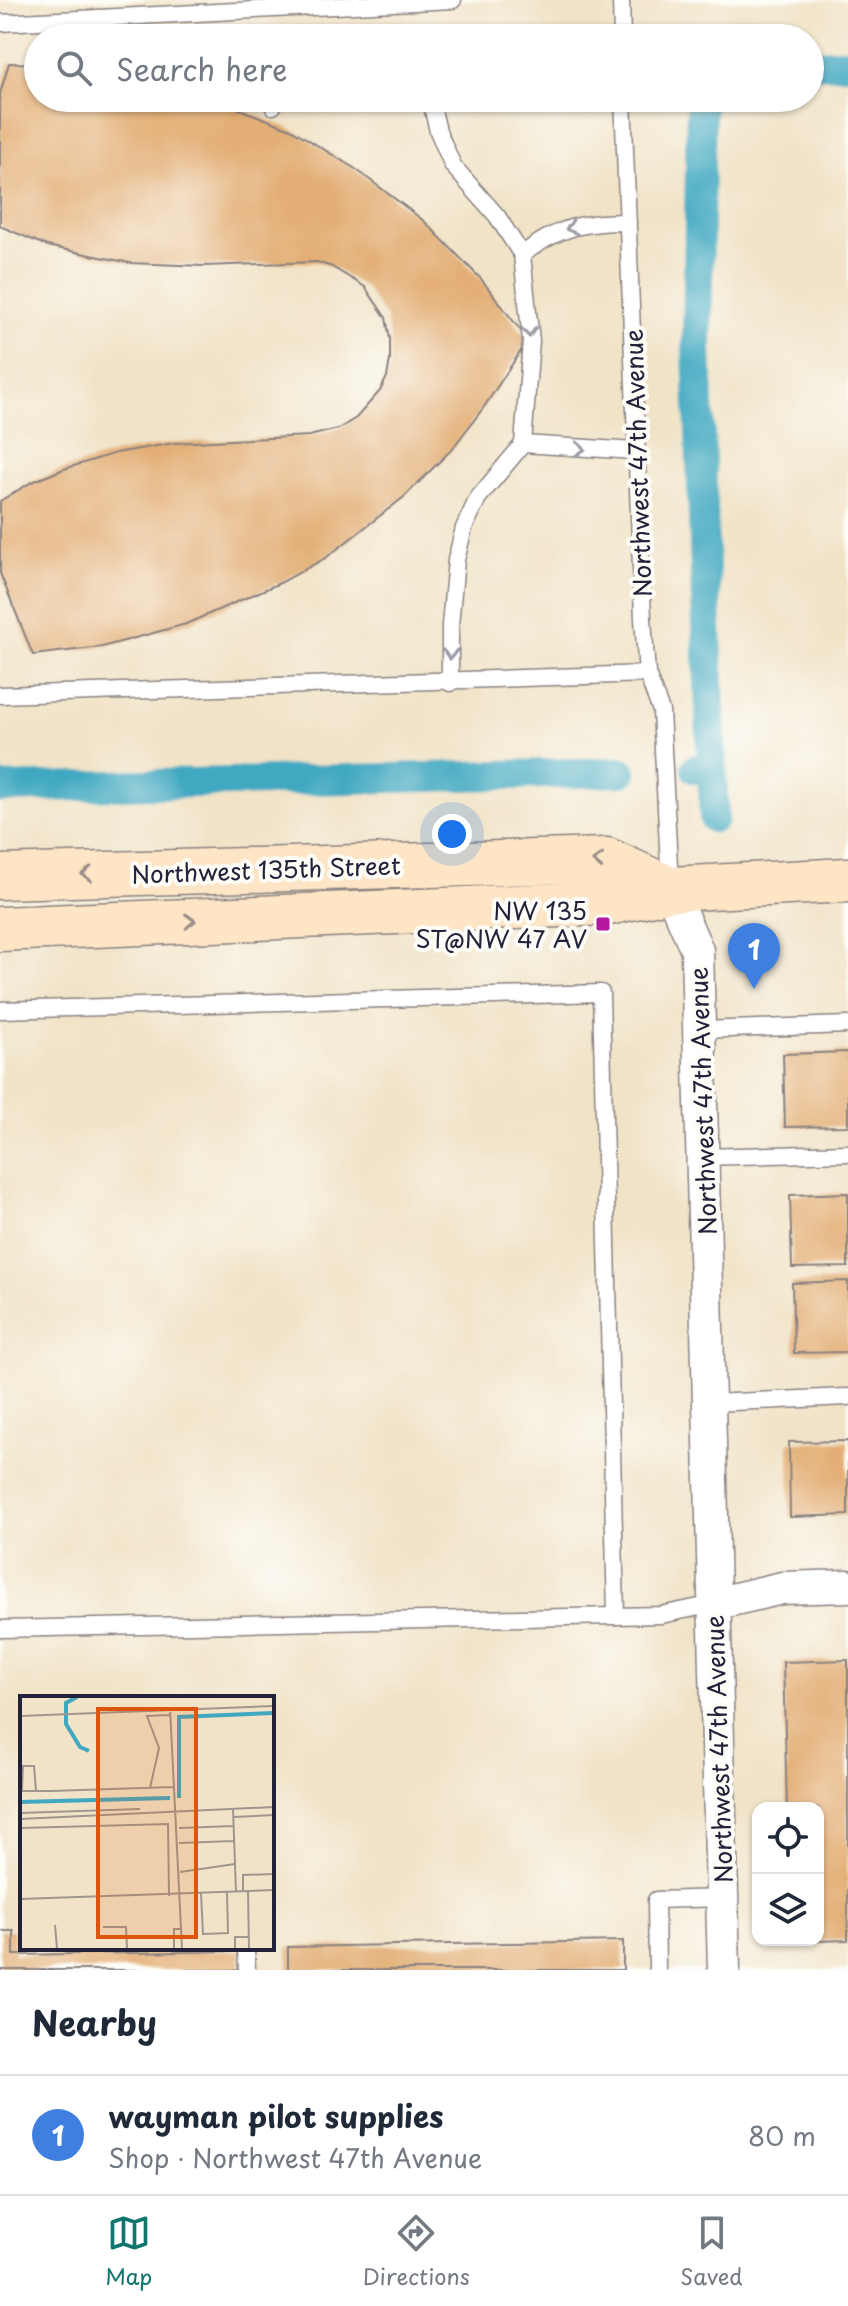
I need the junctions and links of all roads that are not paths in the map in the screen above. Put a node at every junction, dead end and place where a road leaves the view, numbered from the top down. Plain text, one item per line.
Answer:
1 (453, 0) edge
2 (621, 0) edge
3 (0, 23) edge
4 (622, 24) edge
5 (433, 112) edge
6 (624, 112) edge
7 (628, 222) junction
8 (522, 255) junction
9 (523, 444) junction
10 (636, 451) junction
11 (647, 674) junction
12 (450, 683) junction
13 (0, 695) edge
14 (0, 877) edge
15 (848, 880) edge
16 (670, 889) junction
17 (0, 929) edge
18 (0, 1010) edge
19 (848, 1025) edge
20 (700, 1030) junction
21 (848, 1153) edge
22 (703, 1157) junction
23 (848, 1397) edge
24 (710, 1403) junction
25 (848, 1586) edge
26 (714, 1604) junction
27 (616, 1616) junction
28 (0, 1629) edge
29 (722, 1898) junction
30 (246, 1950) edge
31 (247, 1970) edge
32 (657, 1970) edge
33 (724, 1970) edge

1 - 3 lane
2 - 4 lane
5 - 8 lane
6 - 7 lane, Northwest 47th Avenue
7 -> 8 lane
7 - 10 lane, Northwest 47th Avenue
8 -> 9 lane
9 -> 10 lane
9 -> 12 lane
10 - 11 lane, Northwest 47th Avenue
11 - 12 lane
11 - 16 lane, Northwest 47th Avenue
12 - 13 lane
16 -> 14 main road, Northwest 135th Street
15 - 16 main road, Northwest 135th Street
17 -> 16 main road, Northwest 135th Street
16 - 20 street, Northwest 47th Avenue
18 - 27 lane
19 - 20 lane
20 - 22 street, Northwest 47th Avenue
21 - 22 lane
22 - 24 street, Northwest 47th Avenue
23 - 24 lane
24 - 26 street, Northwest 47th Avenue
25 - 26 street
26 - 27 lane
26 - 29 street, Northwest 47th Avenue
27 - 28 lane
29 - 32 lane
29 - 33 street, Northwest 47th Avenue
30 - 31 lane

